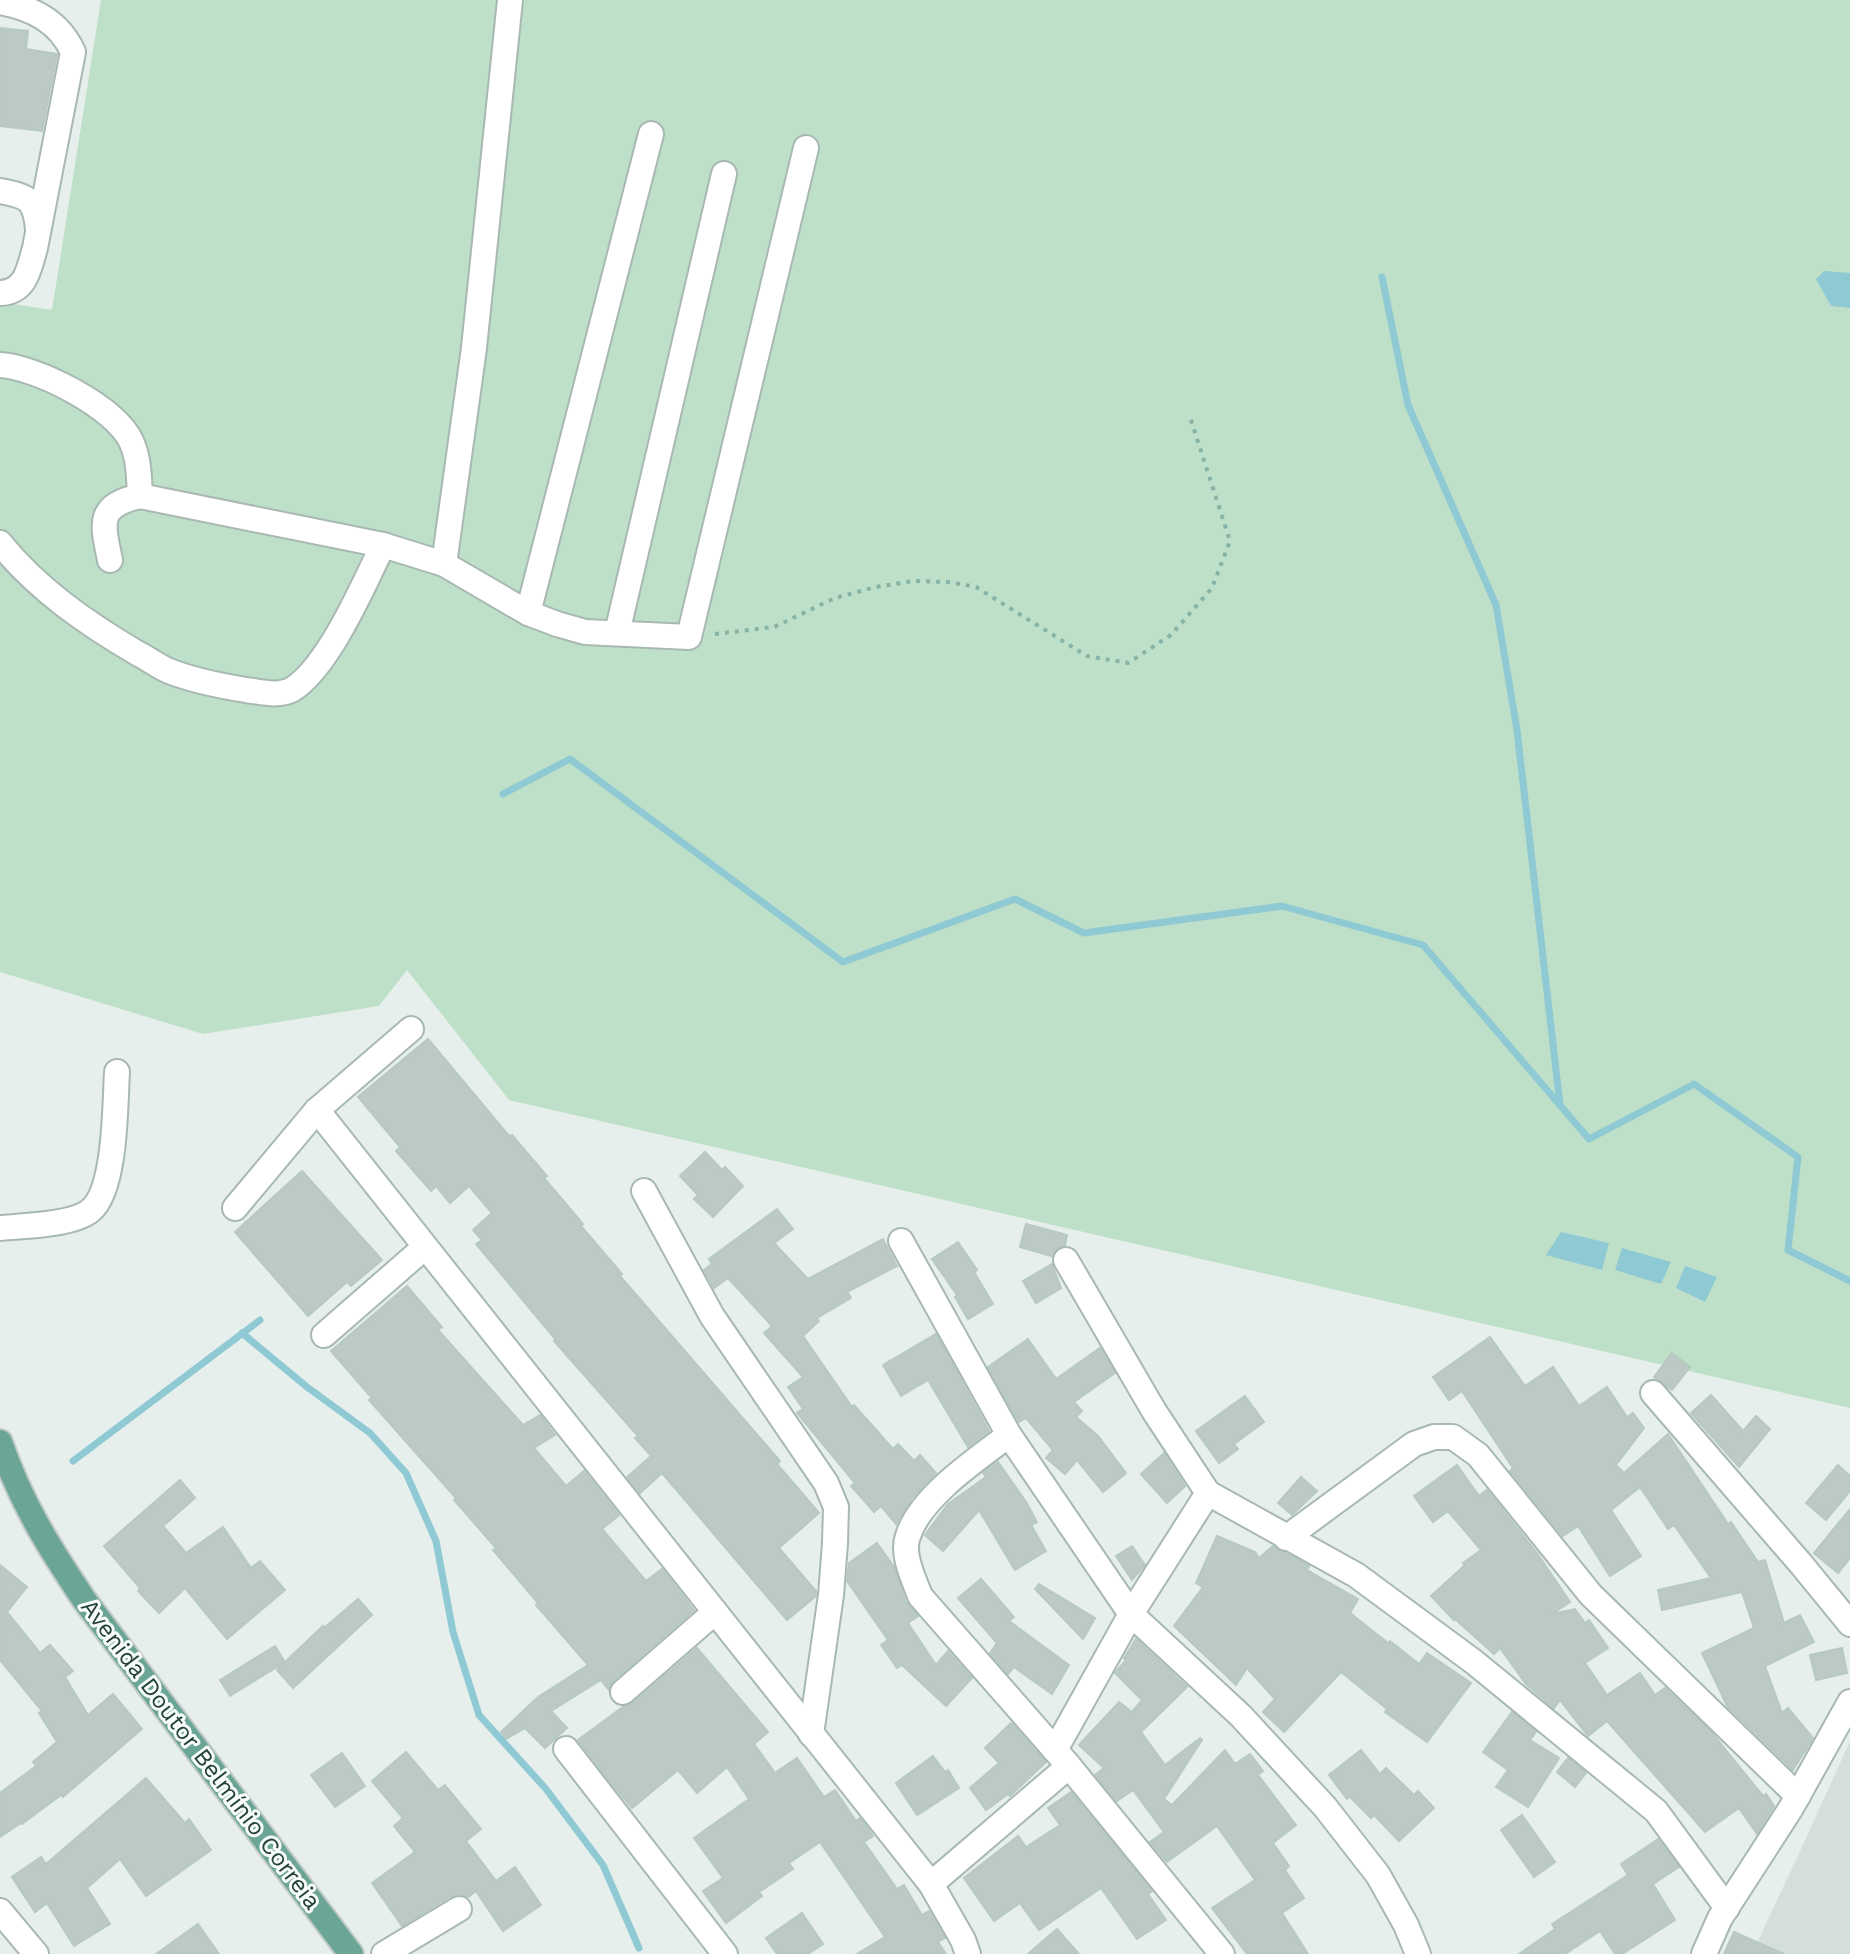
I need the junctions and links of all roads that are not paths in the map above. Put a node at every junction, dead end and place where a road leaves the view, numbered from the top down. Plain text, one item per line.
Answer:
1 (510, 0) edge
2 (0, 2) edge
3 (651, 134) dead end
4 (806, 148) dead end
5 (724, 174) dead end
6 (0, 191) edge
7 (38, 231) junction
8 (0, 293) edge
9 (0, 365) edge
10 (140, 496) junction
11 (0, 543) edge
12 (383, 545) junction
13 (110, 560) dead end
14 (444, 564) junction
15 (528, 613) junction
16 (617, 633) junction
17 (411, 1029) dead end
18 (117, 1072) dead end
19 (317, 1110) junction
20 (644, 1191) dead end
21 (235, 1208) dead end
22 (0, 1228) edge
23 (901, 1241) dead end
24 (425, 1247) junction
25 (1066, 1260) dead end
26 (324, 1335) dead end
27 (1653, 1393) dead end
28 (1009, 1435) junction
29 (0, 1442) edge
30 (1208, 1493) junction
31 (1286, 1538) junction
32 (715, 1612) junction
33 (1131, 1614) junction
34 (1850, 1624) edge
35 (623, 1692) dead end
36 (1850, 1702) edge
37 (811, 1734) junction
38 (566, 1749) dead end
39 (1062, 1758) junction
40 (1798, 1796) junction
41 (931, 1884) junction
42 (1727, 1908) junction
43 (459, 1909) dead end
44 (0, 1911) edge
45 (36, 1954) edge
46 (351, 1954) edge
47 (384, 1954) edge
48 (725, 1954) edge
49 (968, 1954) edge
50 (1222, 1954) edge
51 (1418, 1954) edge
52 (1704, 1954) edge

1 - 14 street
2 - 7 street
3 - 15 street
4 - 16 street
5 - 16 street
6 - 7 street
7 - 8 street
9 - 10 street
10 - 12 street
10 - 13 street
11 - 12 street
12 - 14 street
14 - 15 street
15 - 16 street
17 - 19 street
18 - 22 street
19 - 21 street
19 - 24 street
20 - 37 street
23 - 28 street
24 - 26 street
24 - 32 street
25 - 30 street
27 - 34 street
28 - 33 street
28 - 39 street
29 - 46 main road, Avenida Doutor Belmínio Correia
30 - 31 street
30 - 33 street
31 - 40 street
31 - 42 street
32 - 35 street
32 - 37 street
33 - 39 street
33 - 51 street
36 - 40 street
37 - 41 street
38 - 48 street
39 - 41 street
39 - 50 street
40 - 42 street
41 - 49 street
42 - 52 street
43 - 47 street
44 - 45 street

